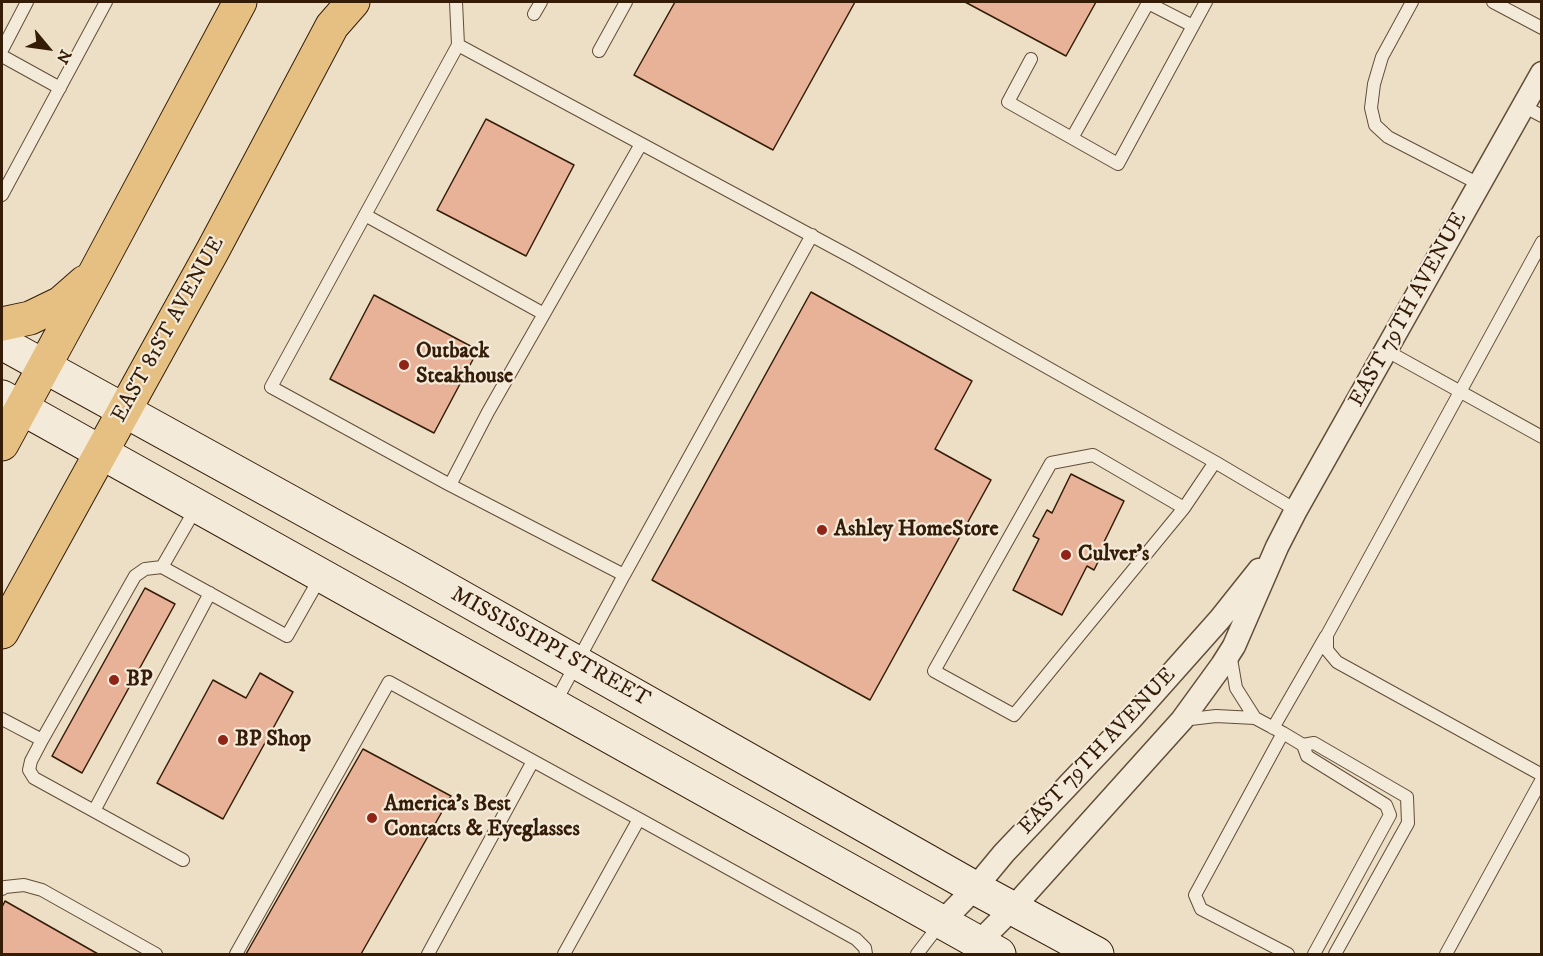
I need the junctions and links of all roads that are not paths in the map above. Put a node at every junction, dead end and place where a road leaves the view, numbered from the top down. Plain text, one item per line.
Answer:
1 (27, 2) edge
2 (106, 2) edge
3 (240, 2) edge
4 (353, 2) edge
5 (456, 2) edge
6 (540, 2) edge
7 (626, 2) edge
8 (1206, 2) edge
9 (1412, 2) edge
10 (1493, 2) edge
11 (534, 14) dead end
12 (1193, 26) junction
13 (1542, 28) edge
14 (458, 45) junction
15 (2, 50) edge
16 (599, 51) dead end
17 (2, 56) edge
18 (1031, 59) dead end
19 (1542, 73) edge
20 (60, 88) junction
21 (1532, 111) edge
22 (1072, 138) junction
23 (641, 144) junction
24 (1479, 184) junction
25 (2, 195) edge
26 (365, 215) junction
27 (812, 235) junction
28 (1542, 242) edge
29 (95, 273) junction
30 (544, 314) junction
31 (2, 324) edge
32 (2, 343) edge
33 (1387, 351) junction
34 (45, 367) junction
35 (1460, 391) junction
36 (12, 402) edge
37 (124, 411) junction
38 (1542, 437) edge
39 (2, 444) edge
40 (101, 452) junction
41 (1215, 462) junction
42 (450, 484) junction
43 (197, 507) junction
44 (1184, 508) junction
45 (1296, 510) junction
46 (1277, 548) junction
47 (162, 567) junction
48 (624, 575) junction
49 (321, 576) junction
50 (210, 593) junction
51 (2, 632) edge
52 (1327, 635) junction
53 (1230, 653) junction
54 (577, 663) junction
55 (554, 706) junction
56 (1255, 718) junction
57 (2, 719) edge
58 (1182, 720) junction
59 (1278, 730) junction
60 (42, 740) junction
61 (1304, 745) junction
62 (533, 761) junction
63 (1542, 777) edge
64 (94, 811) junction
65 (639, 819) junction
66 (183, 860) dead end
67 (975, 888) junction
68 (2, 889) edge
69 (1012, 909) junction
70 (941, 923) junction
71 (981, 951) edge
72 (156, 954) edge
73 (236, 954) edge
74 (428, 954) edge
75 (564, 954) edge
76 (866, 954) edge
77 (917, 954) edge
78 (1097, 954) edge
79 (1288, 954) edge
80 (1314, 954) edge
81 (1335, 954) edge
82 (1446, 954) edge

1 - 15 lane
2 - 20 lane
3 - 29 highway
4 - 37 highway, EAST 81ST AVENUE
5 - 14 lane
6 - 11 lane
7 - 16 lane
8 - 12 lane
9 - 24 lane
10 - 13 lane
12 - 22 lane
12 - 22 lane
14 - 23 lane
14 - 26 lane
17 - 20 lane
18 - 22 lane
19 - 21 street, EAST 79TH AVENUE
20 - 25 lane
21 - 24 street, EAST 79TH AVENUE
23 - 27 lane
23 - 30 lane
24 - 33 street, EAST 79TH AVENUE
26 - 30 lane
26 - 42 lane
27 - 41 lane
27 - 48 lane
28 - 35 lane
29 - 31 highway
29 - 34 highway
30 - 42 lane
32 - 34 street, MISSISSIPPI STREET
33 - 35 lane
33 - 45 street, EAST 79TH AVENUE
34 - 36 highway
34 - 37 street, MISSISSIPPI STREET
35 - 38 lane
35 - 52 lane
36 - 39 highway
36 - 40 street
37 - 40 highway, EAST 81ST AVENUE
37 - 54 street, MISSISSIPPI STREET
40 - 43 street
40 - 51 highway, EAST 81ST AVENUE
41 - 44 lane
41 - 45 lane
42 - 48 lane
43 - 47 lane
43 - 49 street
44 - 44 lane
45 - 46 street, EAST 79TH AVENUE
46 - 53 street, EAST 79TH AVENUE
46 - 67 street, EAST 79TH AVENUE
47 - 50 lane
47 - 60 lane
48 - 54 lane
49 - 50 lane
49 - 55 street
50 - 64 lane
52 - 59 lane
52 - 63 lane
53 - 56 lane
53 - 58 street, EAST 79TH AVENUE
54 - 55 lane
54 - 67 street, MISSISSIPPI STREET
55 - 70 street
56 - 58 lane
56 - 59 lane
57 - 60 lane
58 - 69 street, EAST 79TH AVENUE
59 - 61 lane
59 - 79 lane
60 - 64 lane
61 - 80 lane
61 - 81 lane
62 - 65 lane
62 - 73 lane
62 - 74 lane
63 - 82 lane
64 - 66 lane
65 - 75 lane
65 - 76 lane
67 - 69 street, MISSISSIPPI STREET
67 - 70 street, EAST 79TH AVENUE
68 - 72 lane
69 - 71 street, EAST 79TH AVENUE
69 - 78 street, MISSISSIPPI STREET
70 - 71 street
70 - 77 lane, EAST 79TH AVENUE

